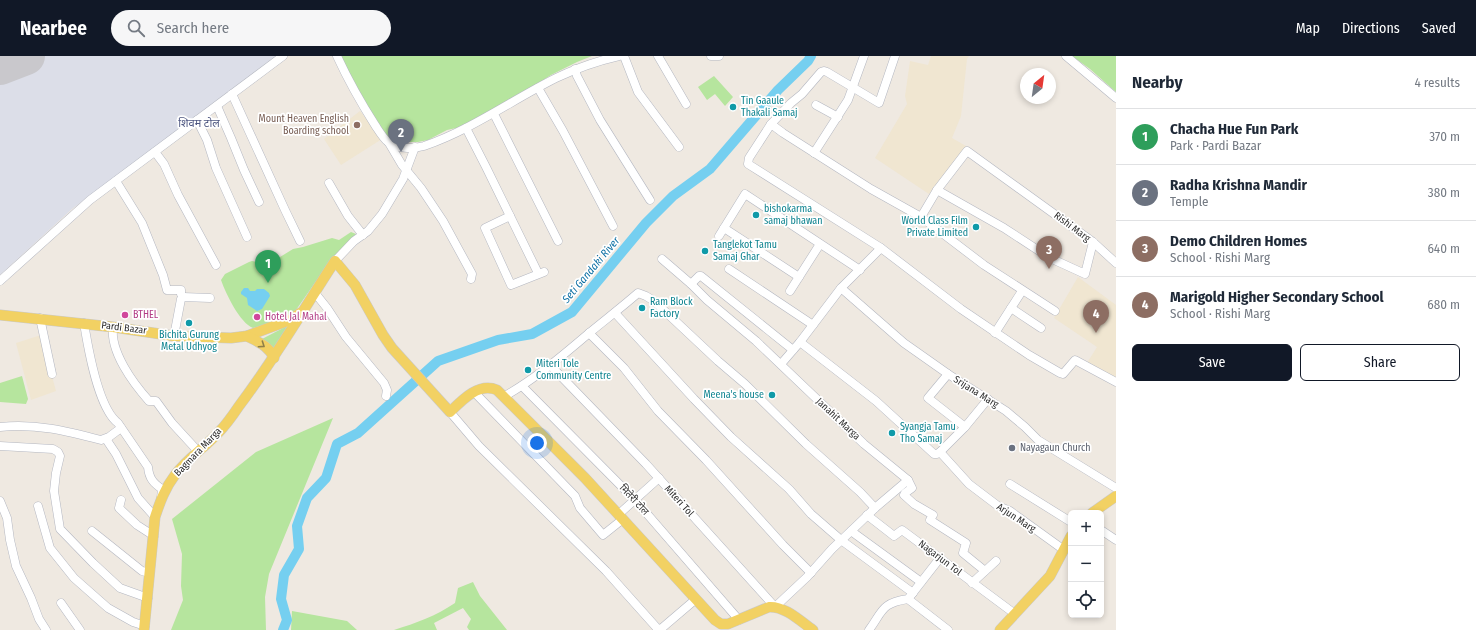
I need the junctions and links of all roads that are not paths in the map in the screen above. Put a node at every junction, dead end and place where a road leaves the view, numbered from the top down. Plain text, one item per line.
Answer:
1 (283, 56) edge
2 (337, 56) edge
3 (619, 56) edge
4 (624, 56) edge
5 (658, 56) edge
6 (711, 56) edge
7 (719, 56) edge
8 (864, 56) edge
9 (895, 56) edge
10 (1066, 56) edge
11 (575, 69) junction
12 (538, 88) junction
13 (852, 88) junction
14 (232, 94) junction
15 (1116, 98) edge
16 (686, 104) dead end
17 (816, 105) dead end
18 (217, 106) junction
19 (494, 114) junction
20 (838, 117) junction
21 (197, 120) junction
22 (771, 124) junction
23 (466, 128) junction
24 (389, 143) junction
25 (415, 147) junction
26 (679, 147) dead end
27 (155, 152) junction
28 (814, 153) junction
29 (407, 172) junction
30 (116, 181) junction
31 (329, 183) dead end
32 (937, 190) junction
33 (650, 200) dead end
34 (260, 202) dead end
35 (510, 216) junction
36 (921, 218) junction
37 (612, 226) dead end
38 (363, 235) junction
39 (247, 237) dead end
40 (558, 241) dead end
41 (300, 242) dead end
42 (1093, 242) junction
43 (820, 244) junction
44 (881, 248) junction
45 (662, 259) dead end
46 (335, 261) junction
47 (1116, 262) edge
48 (216, 265) dead end
49 (729, 269) dead end
50 (860, 270) junction
51 (799, 277) junction
52 (471, 279) dead end
53 (0, 280) edge
54 (691, 284) junction
55 (841, 288) junction
56 (790, 291) dead end
57 (1022, 291) junction
58 (314, 292) junction
59 (183, 297) junction
60 (210, 298) dead end
61 (1011, 308) junction
62 (1055, 311) dead end
63 (302, 312) junction
64 (615, 313) junction
65 (0, 315) edge
66 (40, 318) junction
67 (84, 323) junction
68 (813, 325) junction
69 (113, 326) junction
70 (1041, 328) dead end
71 (589, 333) junction
72 (995, 333) junction
73 (174, 336) junction
74 (247, 336) junction
75 (800, 342) junction
76 (792, 350) junction
77 (274, 358) junction
78 (781, 364) junction
79 (551, 366) junction
80 (52, 374) dead end
81 (948, 374) junction
82 (1116, 382) edge
83 (522, 386) junction
84 (474, 392) junction
85 (386, 396) dead end
86 (505, 396) junction
87 (988, 399) junction
88 (450, 412) junction
89 (0, 427) edge
90 (965, 427) junction
91 (122, 428) junction
92 (106, 439) junction
93 (0, 446) edge
94 (940, 452) junction
95 (196, 453) junction
96 (659, 478) junction
97 (908, 480) junction
98 (1010, 484) dead end
99 (1116, 488) edge
100 (1116, 496) edge
101 (121, 500) dead end
102 (161, 500) junction
103 (635, 500) junction
104 (0, 501) edge
105 (38, 506) dead end
106 (875, 508) junction
107 (1096, 510) edge
108 (867, 515) junction
109 (621, 516) junction
110 (155, 517) junction
111 (1068, 520) edge
112 (92, 531) dead end
113 (851, 531) junction
114 (1104, 532) edge
115 (154, 536) junction
116 (841, 540) junction
117 (1116, 540) edge
118 (1068, 542) edge
119 (1064, 550) junction
120 (940, 558) junction
121 (996, 561) dead end
122 (985, 570) junction
123 (150, 573) junction
124 (811, 573) junction
125 (921, 582) junction
126 (972, 583) junction
127 (910, 596) junction
128 (148, 598) junction
129 (696, 598) junction
130 (61, 603) dead end
131 (775, 607) junction
132 (1015, 614) junction
133 (739, 620) junction
134 (145, 628) edge
135 (46, 630) edge
136 (80, 630) edge
137 (813, 630) edge
138 (869, 630) edge
139 (948, 630) edge
140 (1000, 630) edge

1 - 14 street
2 - 24 street
3 - 11 street
4 - 26 street
5 - 16 street
6 - 7 street
8 - 13 street
9 - 13 street
10 - 15 street
11 - 12 street
11 - 33 street
12 - 19 street
12 - 37 street
13 - 20 street
13 - 22 street
14 - 18 street
14 - 41 street
17 - 20 street
18 - 21 street
18 - 34 street
19 - 23 street
19 - 40 street
20 - 28 street
21 - 27 street
21 - 39 street
22 - 28 street
22 - 44 street
23 - 25 street
23 - 35 street
24 - 25 street
24 - 29 street
25 - 29 street
27 - 30 street
27 - 48 street
28 - 36 street
29 - 38 street
29 - 52 street
30 - 53 street
30 - 59 street
31 - 38 street
32 - 36 street, Rishi Marg
32 - 42 street, Rishi Marg
32 - 42 street, Rishi Marg
35 - 35 street
36 - 57 street
38 - 46 street
42 - 47 street
43 - 50 street
43 - 51 street
43 - 51 street
44 - 50 street
44 - 72 street
45 - 54 street, Janahit Marga
46 - 58 main road, Bagmara Marga
46 - 88 main road
49 - 68 street
50 - 55 street
51 - 56 street
54 - 76 street
54 - 78 street, Janahit Marga
55 - 68 street
55 - 81 street, Srijana Marg
57 - 61 street
57 - 62 street
58 - 63 main road, Bagmara Marga
58 - 85 street
59 - 60 street
59 - 73 street
61 - 70 street
61 - 72 street
63 - 74 main road, Pardi Bazar
63 - 77 main road, Bagmara Marga
64 - 71 street
64 - 106 street
64 - 116 street
65 - 66 main road, Pardi Bazar
66 - 67 main road, Pardi Bazar
66 - 80 street
67 - 69 main road, Pardi Bazar
67 - 91 street
68 - 75 street
69 - 73 main road, Pardi Bazar
69 - 95 street
71 - 79 street
71 - 124 street
72 - 82 street
73 - 74 main road, Pardi Bazar
74 -> 77 main road
75 - 76 street
75 - 94 street
76 - 78 street
77 - 95 main road, Bagmara Marga
78 - 97 street, Janahit Marga
79 - 83 street
79 - 96 street, Miteri Tol
81 - 87 street, Srijana Marg
81 - 90 street
83 - 86 street
83 - 103 street, मितेरी टोल
84 - 86 main road, मितेरी टोल
84 - 88 main road
84 - 109 street
86 - 109 main road, मितेरी टोल
87 - 90 street
87 - 99 street, Srijana Marg
88 - 129 street
89 - 92 street
90 - 94 street
91 - 92 street
91 - 102 street
92 - 110 street
93 - 128 street
94 - 119 street, Arjun Marg
95 - 102 main road, Bagmara Marga
96 - 103 street
96 - 131 street, Miteri Tol
97 - 106 street
97 - 122 street
98 - 111 street
100 - 107 main road
101 - 115 street
102 - 110 main road, Bagmara Marga
103 - 109 street
103 - 133 street, मितेरी टोल
104 - 135 street
105 - 134 street
106 - 108 street
108 - 113 street
108 - 120 street, Nagarjun Tol
109 - 129 main road, मितेरी टोल
110 - 115 main road, Bagmara Marga
112 - 123 street
113 - 116 street
113 - 125 street
114 - 117 street
115 - 123 main road, Bagmara Marga
116 - 124 street
116 - 127 street
118 - 119 main road
119 - 132 main road
120 - 125 street
120 - 126 street, Nagarjun Tol
121 - 122 street
122 - 126 street
123 - 128 main road, Bagmara Marga
124 - 131 street
125 - 127 street
126 - 132 street, Nagarjun Tol
127 - 138 street
127 - 139 street
128 - 134 main road, Bagmara Marga
129 - 133 main road, मितेरी टोल
130 - 136 street
131 - 133 main road
131 - 137 main road, Miteri Tol
132 - 140 main road

